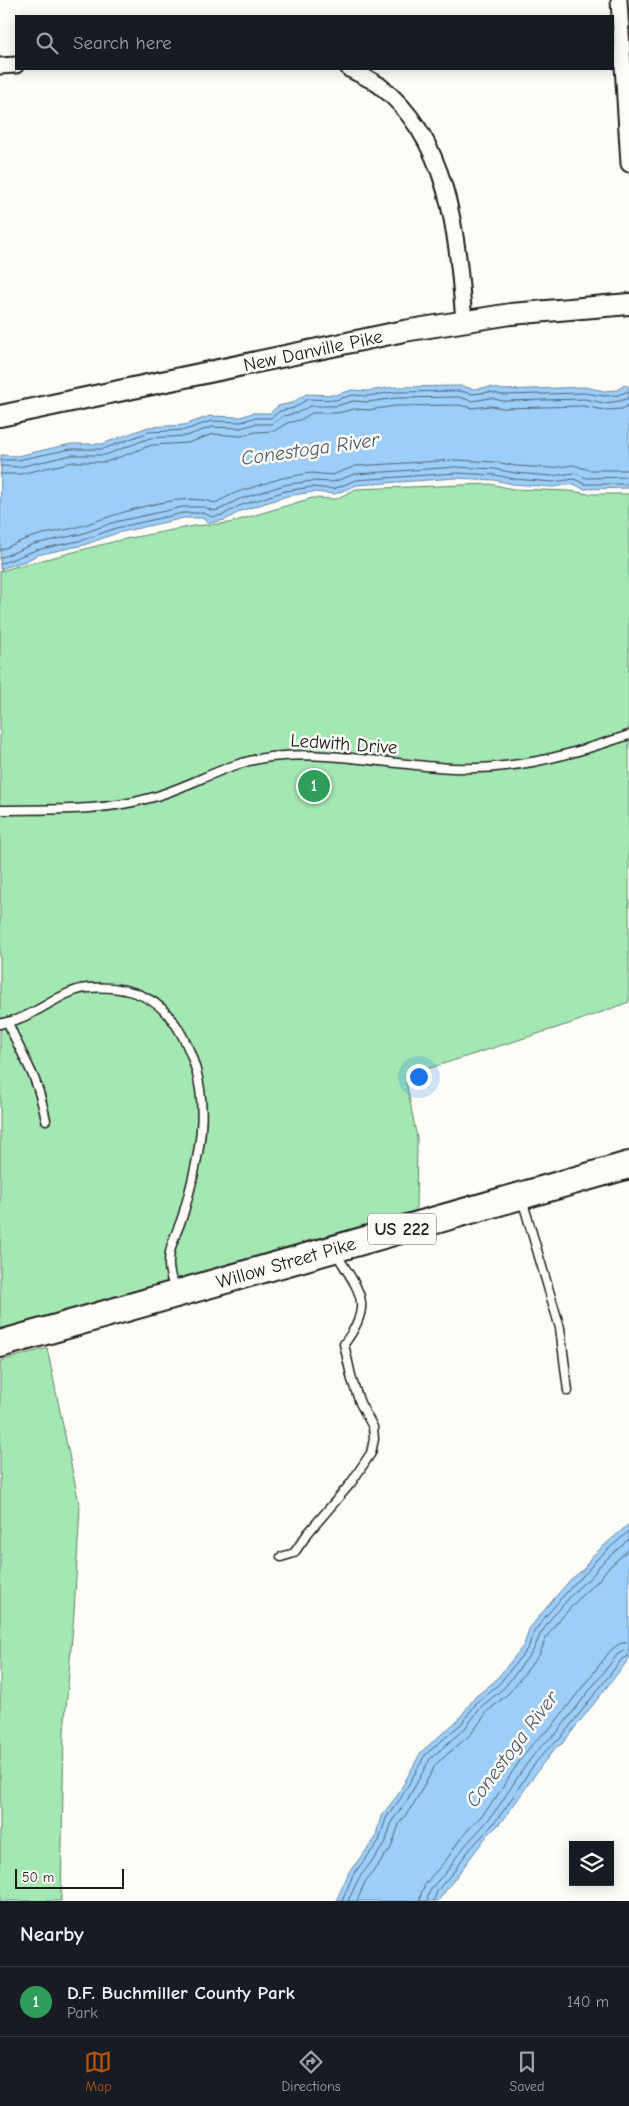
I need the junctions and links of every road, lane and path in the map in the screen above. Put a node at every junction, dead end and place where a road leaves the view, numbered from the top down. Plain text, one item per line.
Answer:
1 (619, 0) edge
2 (15, 65) edge
3 (0, 66) edge
4 (351, 70) edge
5 (629, 164) edge
6 (629, 304) edge
7 (464, 321) junction
8 (0, 416) edge
9 (629, 735) edge
10 (0, 810) edge
11 (4, 1023) edge
12 (46, 1120) dead end
13 (629, 1165) edge
14 (521, 1195) junction
15 (334, 1250) junction
16 (176, 1294) junction
17 (0, 1344) edge
18 (568, 1391) dead end
19 (281, 1557) dead end

1 - 5 street
2 - 3 street
4 - 7 street
6 - 7 main road, New Danville Pike
7 - 8 main road, New Danville Pike
9 - 10 lane, Ledwith Drive
11 - 12 lane
11 - 16 lane
13 - 14 highway, Willow Street Pike / US 222
14 - 15 highway, Willow Street Pike / US 222
14 - 18 lane
15 - 16 highway, Willow Street Pike / US 222
15 - 19 lane
16 - 17 highway, Willow Street Pike / US 222

